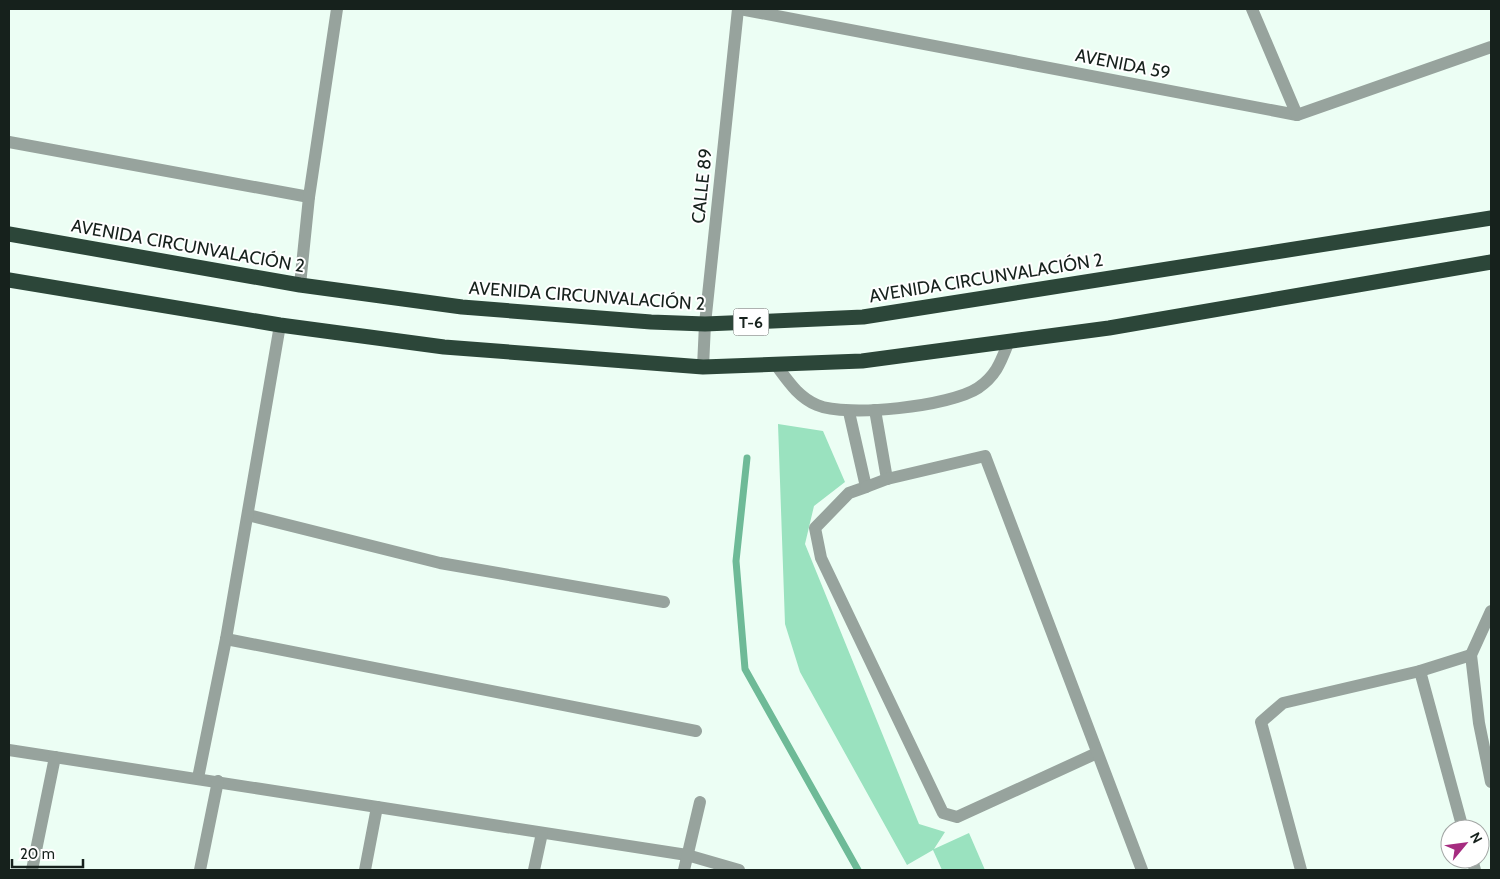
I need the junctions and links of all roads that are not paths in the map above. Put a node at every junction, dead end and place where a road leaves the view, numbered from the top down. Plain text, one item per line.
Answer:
1 (337, 9) edge
2 (739, 9) edge
3 (1252, 9) edge
4 (1491, 47) edge
5 (1297, 115) junction
6 (9, 142) edge
7 (309, 197) junction
8 (1491, 218) edge
9 (9, 234) edge
10 (1491, 262) edge
11 (9, 280) edge
12 (300, 284) junction
13 (280, 324) junction
14 (704, 324) junction
15 (1009, 341) junction
16 (776, 365) junction
17 (703, 367) junction
18 (875, 410) junction
19 (849, 412) junction
20 (887, 479) junction
21 (866, 487) junction
22 (248, 515) junction
23 (664, 602) dead end
24 (1491, 611) edge
25 (226, 639) junction
26 (1471, 655) junction
27 (1420, 671) junction
28 (696, 731) dead end
29 (9, 750) edge
30 (1097, 753) junction
31 (55, 757) junction
32 (198, 778) junction
33 (218, 781) junction
34 (1491, 782) edge
35 (700, 802) dead end
36 (377, 807) junction
37 (1461, 819) edge
38 (542, 833) junction
39 (687, 855) junction
40 (32, 870) edge
41 (200, 870) edge
42 (365, 870) edge
43 (534, 870) edge
44 (684, 870) edge
45 (740, 870) edge
46 (1142, 870) edge
47 (1301, 870) edge

1 - 7 street
2 - 5 street, AVENIDA 59
2 - 14 street, CALLE 89
3 - 5 street
4 - 5 street
6 - 7 street
7 - 12 street
8 - 14 highway, AVENIDA CIRCUNVALACIÓN 2 / T-6
9 - 12 highway, AVENIDA CIRCUNVALACIÓN 2 / T-6
10 - 15 highway
11 - 13 highway
12 - 14 highway, AVENIDA CIRCUNVALACIÓN 2 / T-6
13 - 17 highway
13 - 22 street
14 - 17 street, CALLE 89
15 - 16 highway
15 - 18 street
16 - 17 highway
16 - 19 street
18 - 19 street
18 - 20 street
19 - 21 street
20 - 21 street
20 - 30 street
21 - 30 street
22 - 23 street
22 - 25 street
24 - 26 street
25 - 28 street
25 - 32 street
26 - 27 street
26 - 34 street
27 - 37 street
27 - 47 street
29 - 31 street
30 - 46 street
31 - 32 street
31 - 40 street
32 - 33 street
33 - 36 street
33 - 41 street
35 - 39 street
36 - 38 street
36 - 42 street
38 - 39 street
38 - 43 street
39 - 44 street
39 - 45 street

